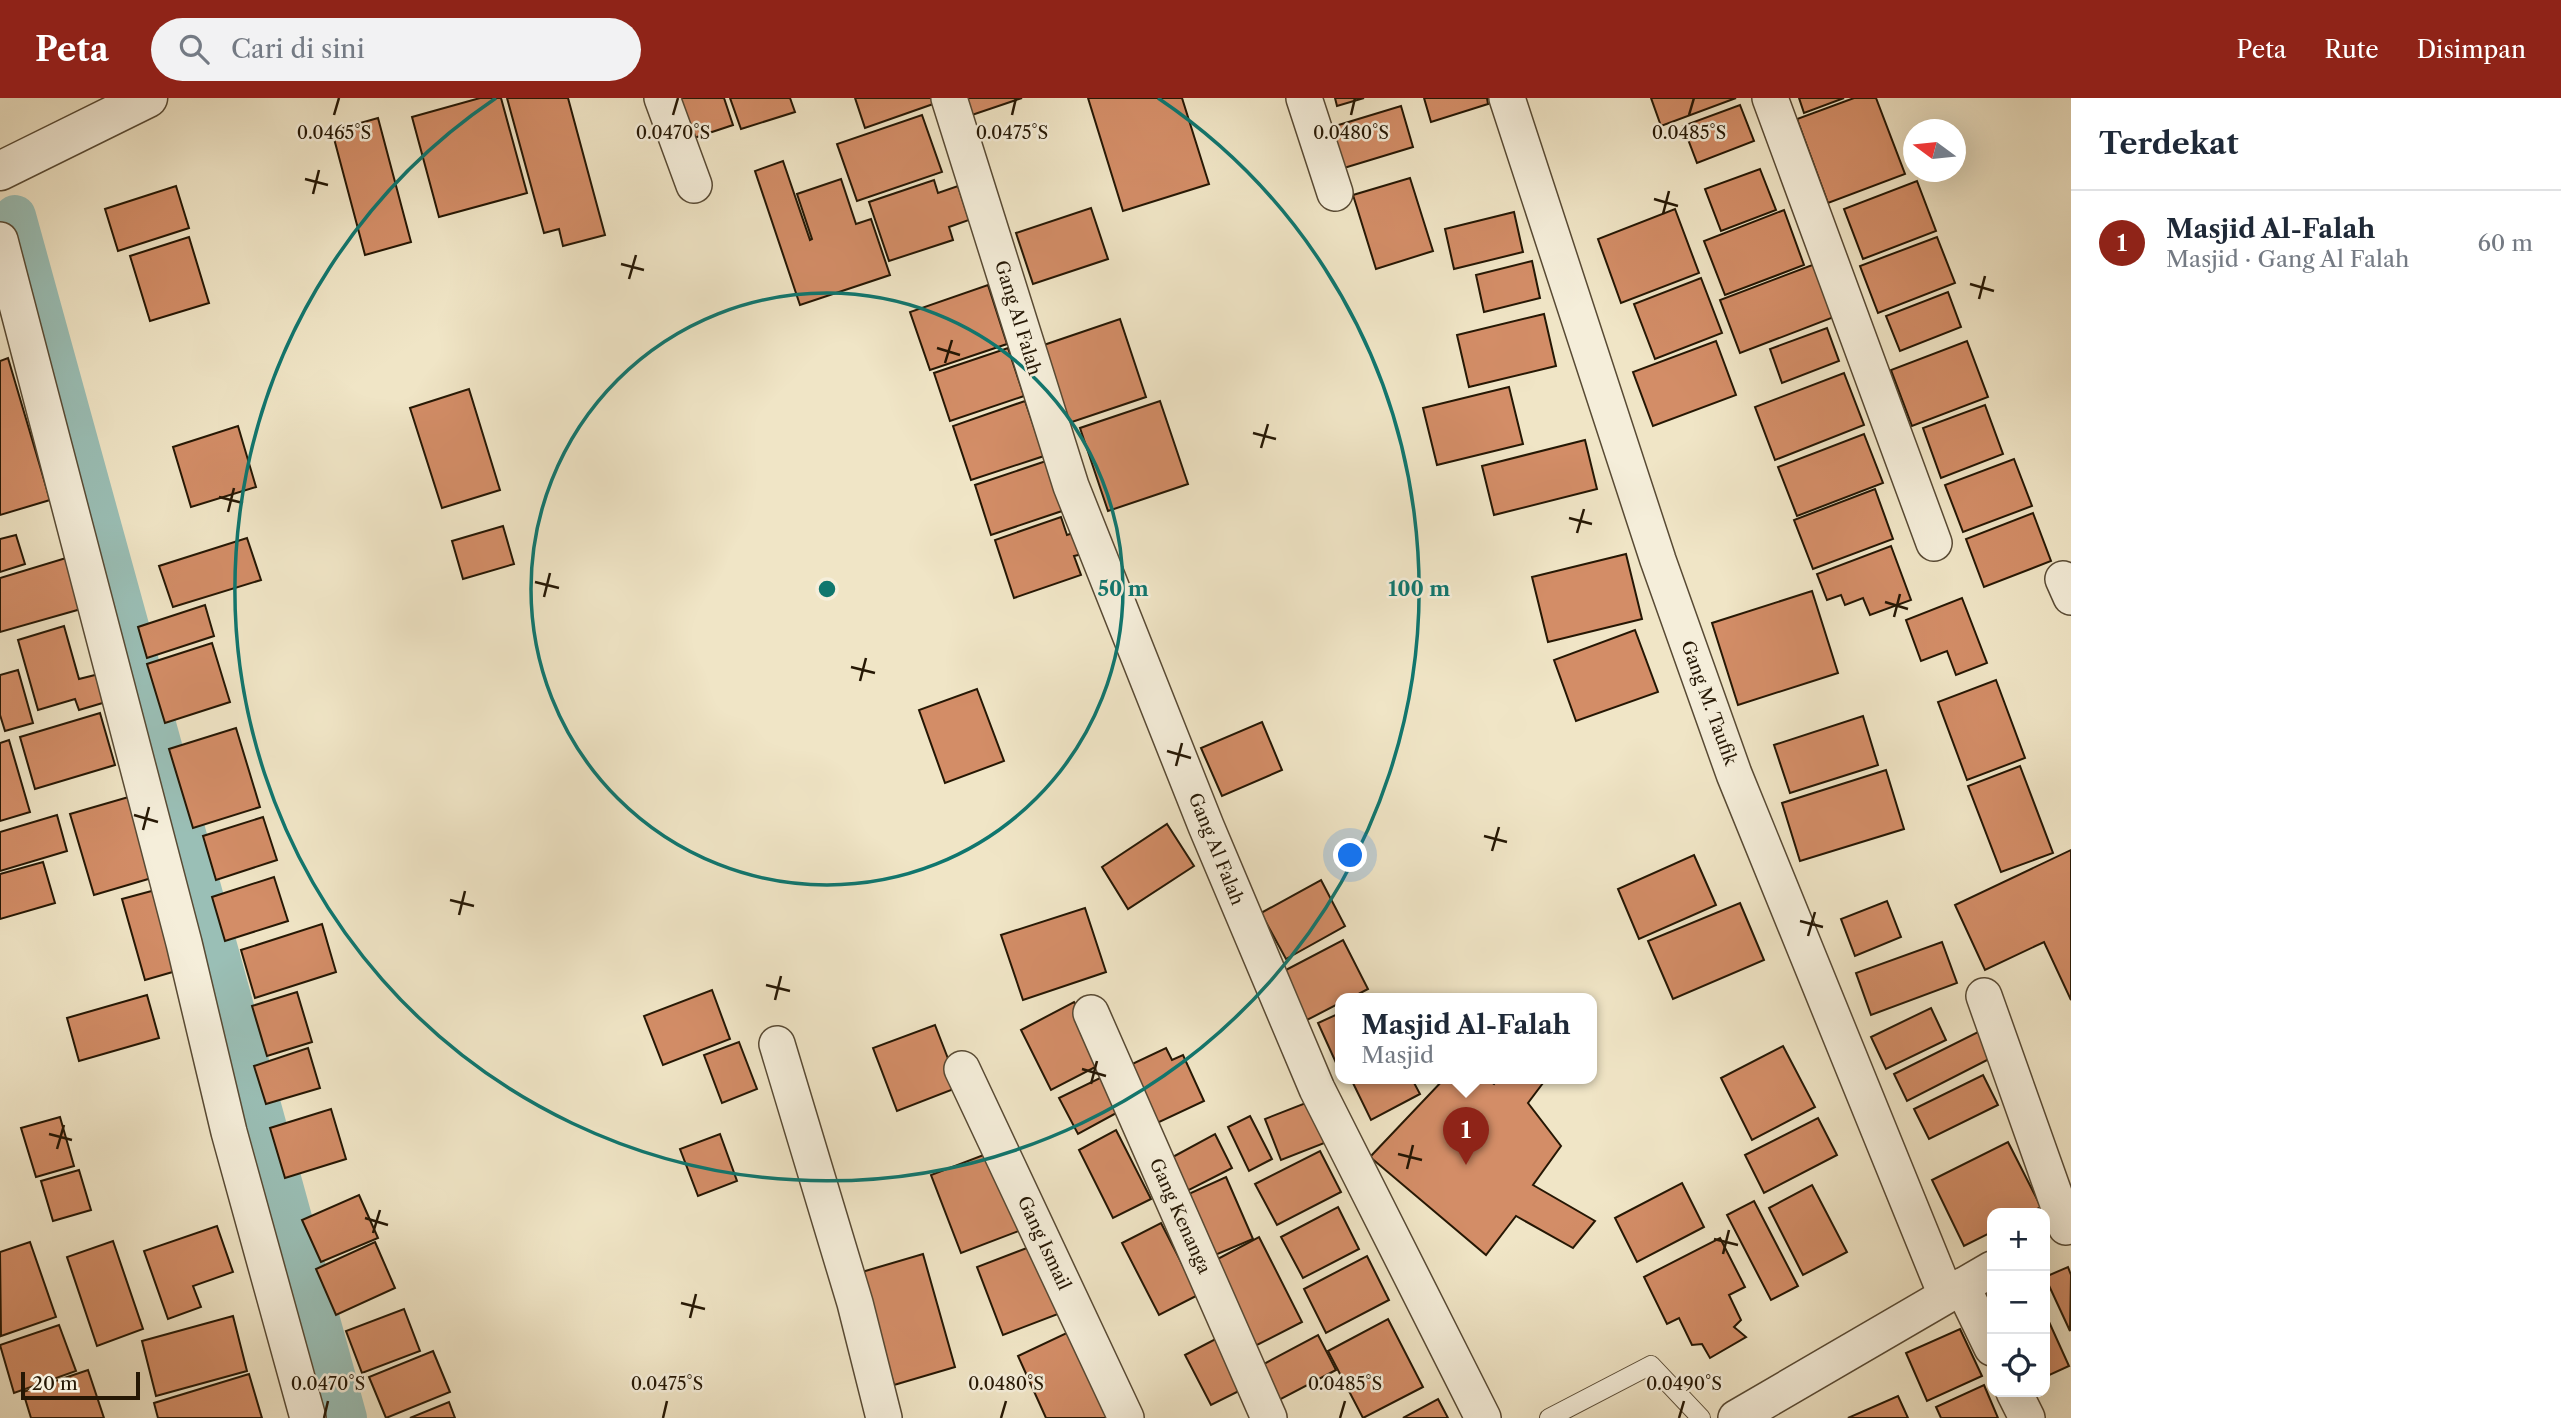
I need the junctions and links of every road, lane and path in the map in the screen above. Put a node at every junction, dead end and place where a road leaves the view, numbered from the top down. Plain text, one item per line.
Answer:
1 (662, 98) edge
2 (949, 98) edge
3 (1304, 98) edge
4 (1507, 98) edge
5 (1770, 98) edge
6 (141, 99) edge
7 (0, 171) edge
8 (694, 185) dead end
9 (1335, 193) dead end
10 (0, 240) edge
11 (1934, 542) dead end
12 (1984, 996) dead end
13 (1091, 1013) dead end
14 (777, 1044) dead end
15 (962, 1069) dead end
16 (2060, 1230) edge
17 (1989, 1271) edge
18 (1954, 1291) junction
19 (1987, 1340) edge
20 (2016, 1397) edge
21 (308, 1418) edge
22 (884, 1418) edge
23 (1126, 1418) edge
24 (1269, 1418) edge
25 (1483, 1418) edge
26 (1549, 1418) edge
27 (1701, 1418) edge
28 (1736, 1418) edge
29 (2027, 1418) edge

1 - 8 street
2 - 25 street, Gang Al Falah
3 - 9 street
4 - 18 street, Gang M. Taufik
5 - 11 street
6 - 7 street
10 - 21 street
12 - 16 street
13 - 24 street, Gang Kenanga
14 - 22 street
15 - 23 street, Gang Ismail
17 - 18 street
18 - 19 street, Gang M. Taufik
18 - 28 street
20 - 29 street
26 - 27 lane

